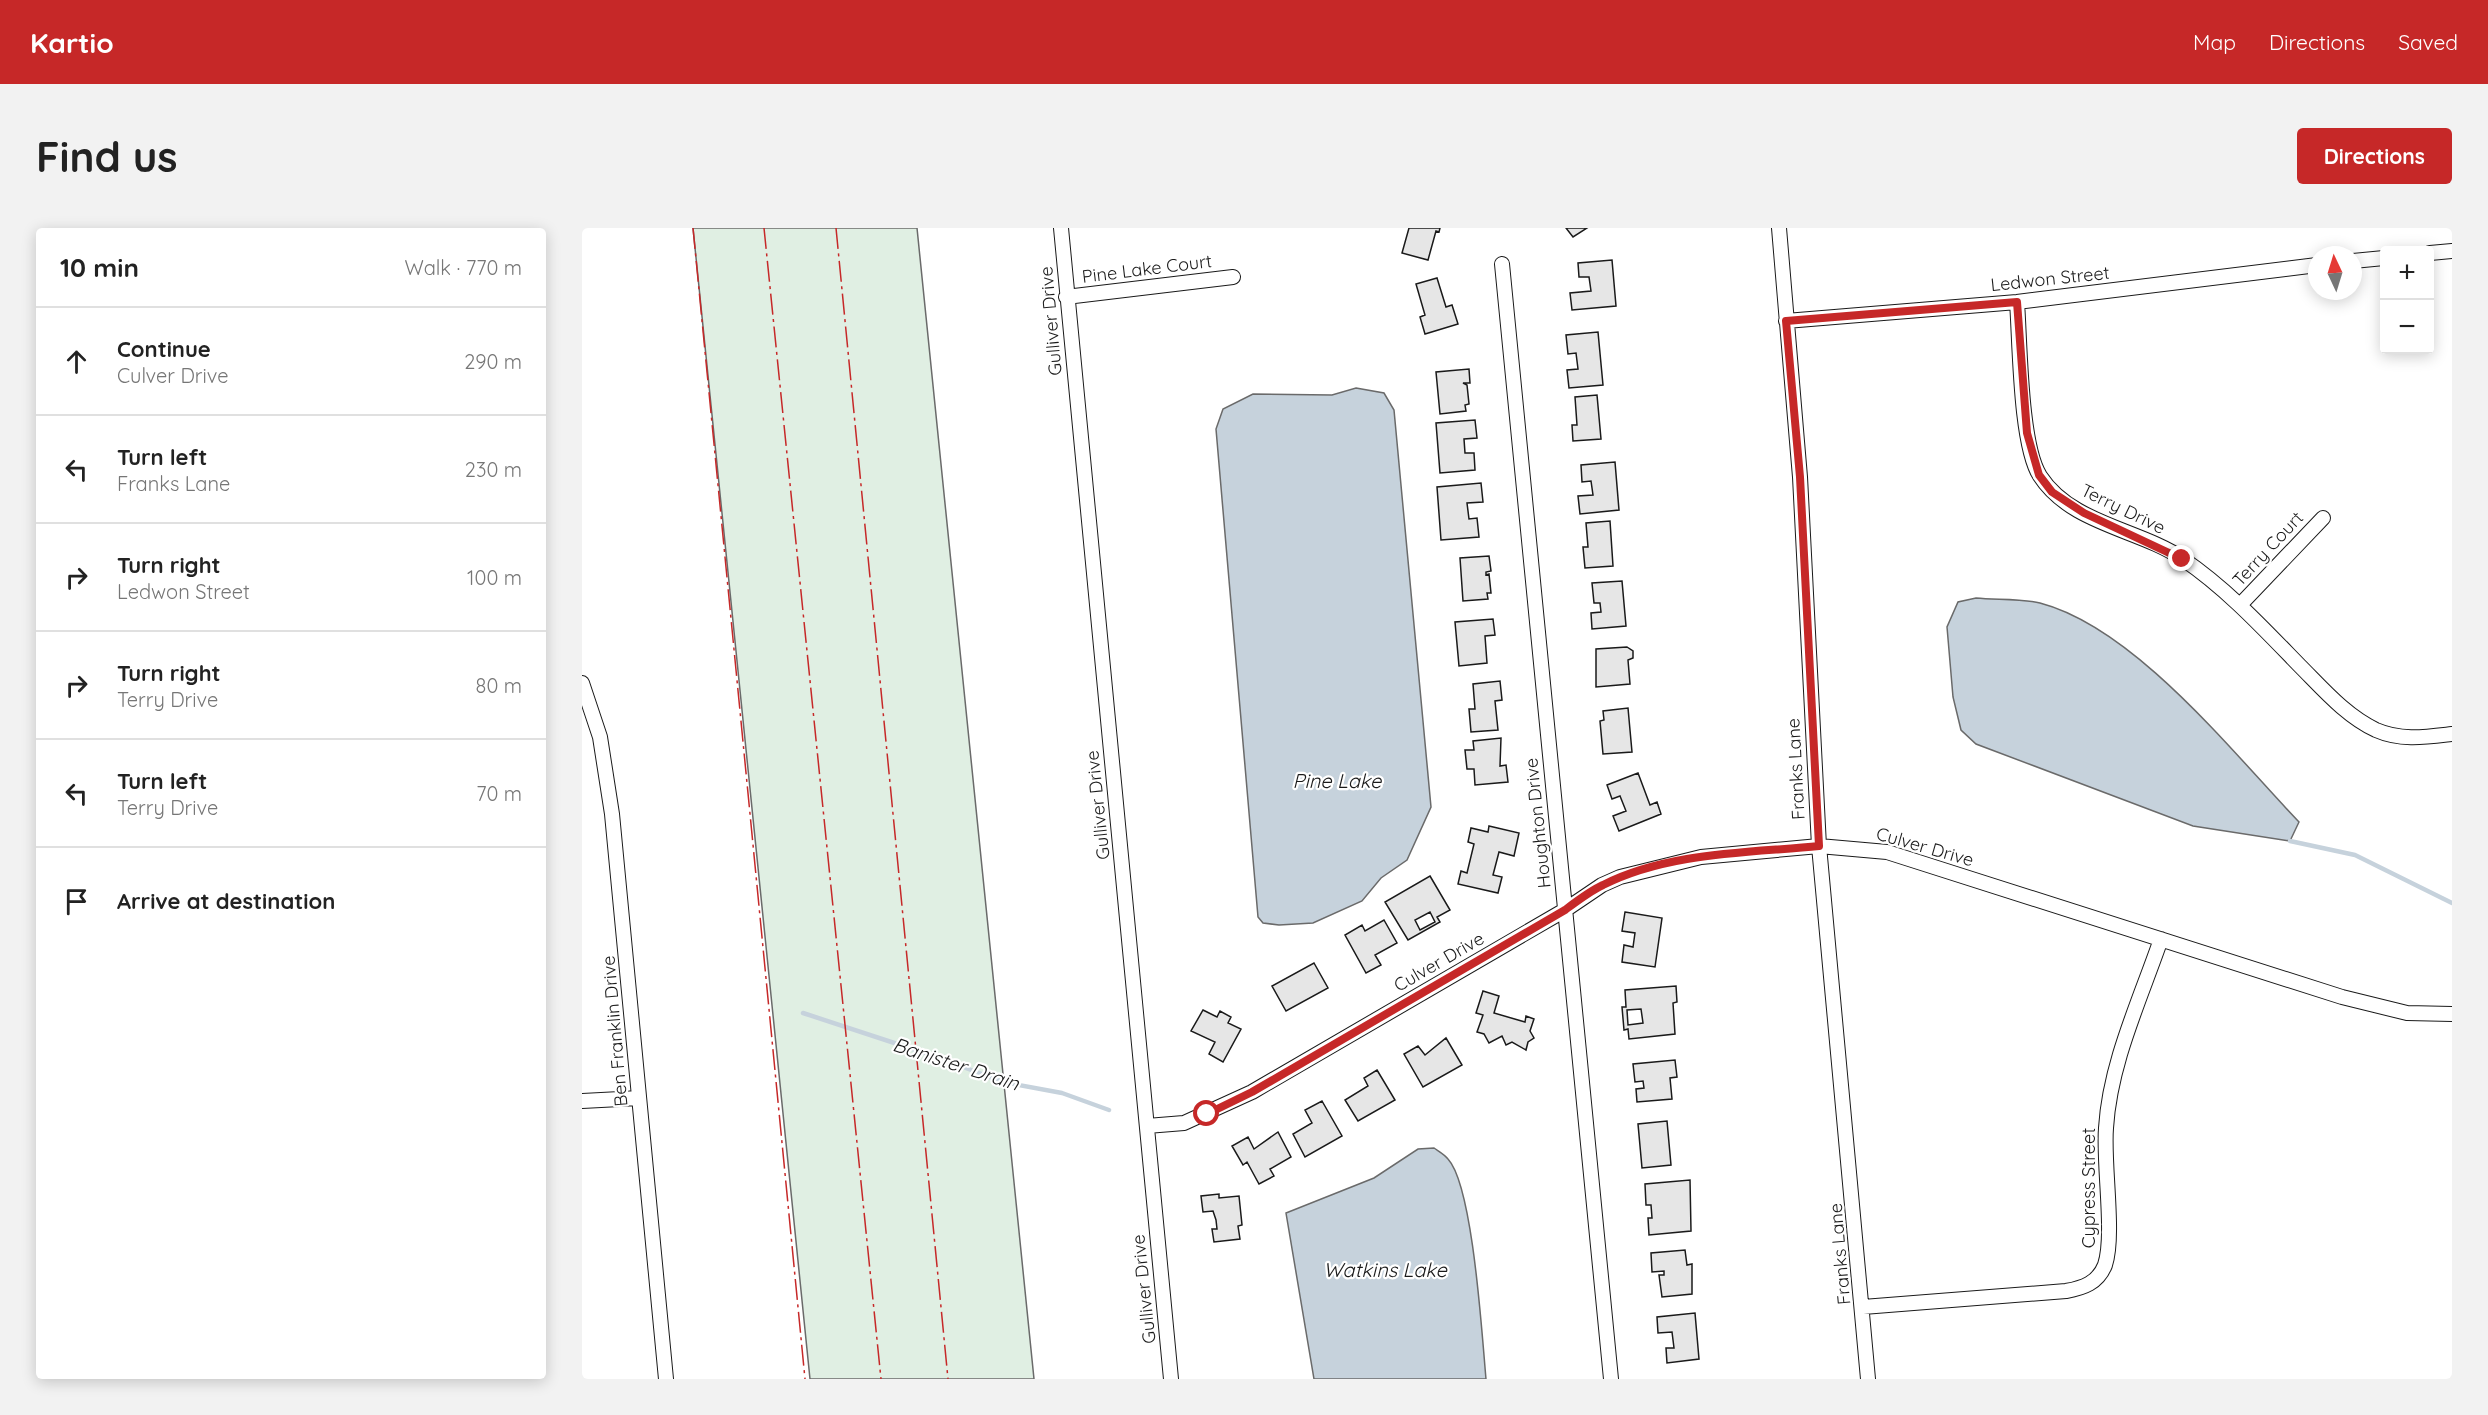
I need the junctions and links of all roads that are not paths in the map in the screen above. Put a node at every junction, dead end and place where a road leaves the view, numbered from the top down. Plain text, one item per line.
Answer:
1 (1061, 228) edge
2 (1779, 228) edge
3 (2452, 251) edge
4 (2434, 253) edge
5 (2380, 258) edge
6 (2362, 260) edge
7 (1502, 264) dead end
8 (2308, 266) edge
9 (1233, 277) dead end
10 (1066, 297) junction
11 (2017, 302) junction
12 (1786, 321) junction
13 (2323, 518) dead end
14 (2240, 605) junction
15 (582, 683) edge
16 (2452, 734) edge
17 (1819, 846) junction
18 (1565, 910) junction
19 (2161, 939) junction
20 (2452, 1014) edge
21 (639, 1098) junction
22 (582, 1101) edge
23 (1147, 1126) junction
24 (1863, 1308) junction
25 (666, 1379) edge
26 (1171, 1379) edge
27 (1611, 1379) edge
28 (1868, 1379) edge

1 - 10 street, Gulliver Drive
2 - 12 street, Franks Lane
3 - 4 street
5 - 6 street
7 - 18 street, Houghton Drive
8 - 11 street, Ledwon Street
9 - 10 street, Pine Lake Court
10 - 23 street, Gulliver Drive
11 - 12 street, Ledwon Street
11 - 14 street, Terry Drive
12 - 17 street, Franks Lane
13 - 14 street, Terry Court
14 - 16 street, Terry Drive
15 - 21 street, Ben Franklin Drive
17 - 18 street, Culver Drive
17 - 19 street, Culver Drive
17 - 24 street, Franks Lane
18 - 23 street, Culver Drive
18 - 27 street, Houghton Drive
19 - 20 street, Culver Drive
19 - 24 street, Cypress Street
21 - 22 street
21 - 25 street, Ben Franklin Drive
23 - 26 street, Gulliver Drive
24 - 28 street, Franks Lane

